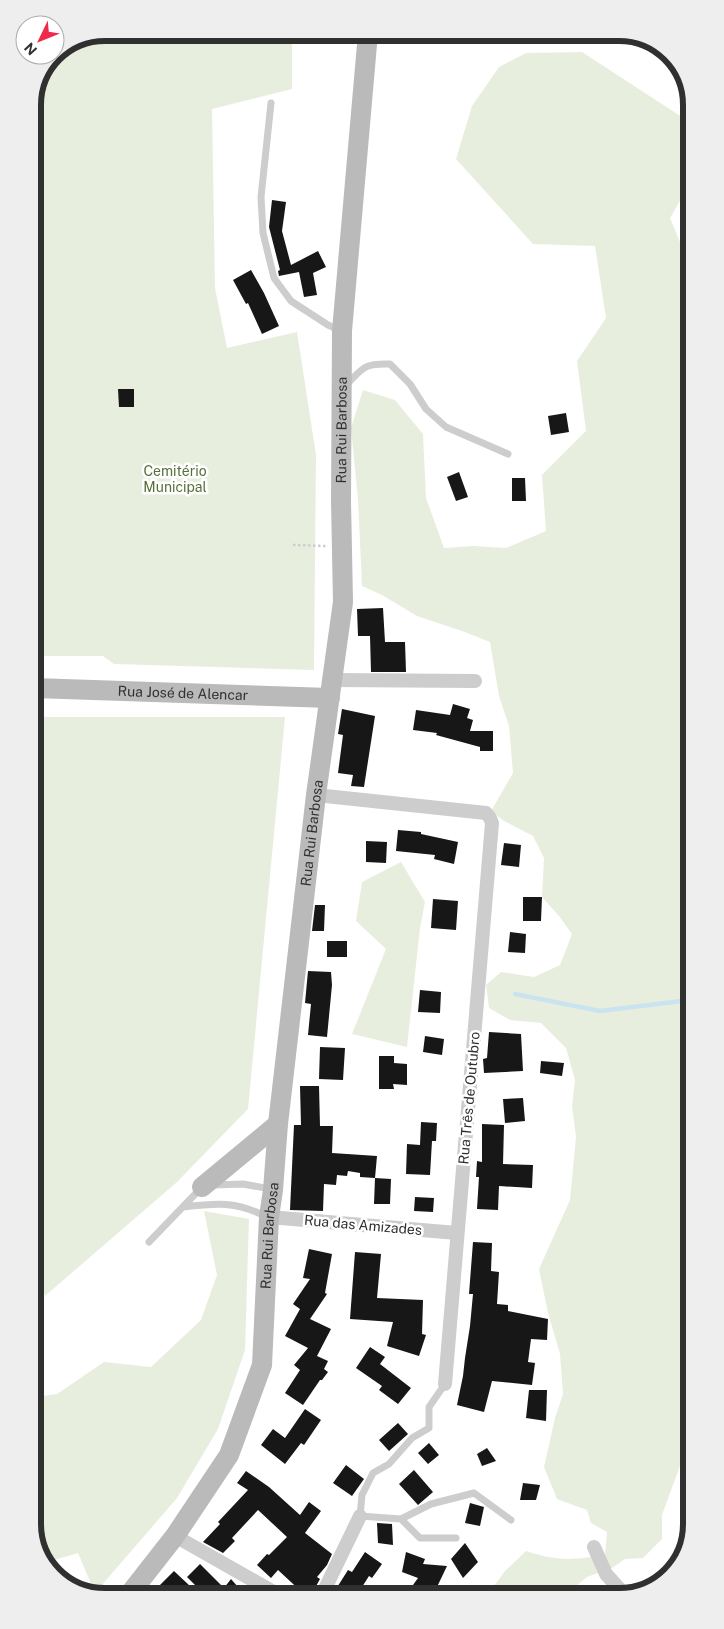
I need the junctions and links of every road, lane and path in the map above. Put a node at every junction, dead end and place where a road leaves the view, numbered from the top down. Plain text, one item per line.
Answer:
1 (367, 41) edge
2 (271, 103) dead end
3 (342, 331) junction
4 (341, 390) junction
5 (508, 454) dead end
6 (293, 545) dead end
7 (342, 546) junction
8 (475, 681) dead end
9 (41, 688) edge
10 (332, 689) junction
11 (316, 796) junction
12 (278, 1124) junction
13 (202, 1187) junction
14 (273, 1190) junction
15 (183, 1207) junction
16 (268, 1217) junction
17 (457, 1233) junction
18 (149, 1242) dead end
19 (445, 1384) joint
20 (360, 1516) junction
21 (401, 1519) junction
22 (511, 1520) dead end
23 (175, 1536) junction
24 (456, 1538) dead end
25 (594, 1547) dead end
26 (134, 1588) edge
27 (267, 1588) edge
28 (325, 1588) edge
29 (619, 1588) edge

1 - 3 main road, Rua Rui Barbosa
2 - 3 lane
3 - 4 main road, Rua Rui Barbosa
4 - 5 lane
4 - 7 main road, Rua Rui Barbosa
6 - 7 path
7 - 10 main road, Rua Rui Barbosa
8 - 10 street, Rua José de Alencar
9 - 10 main road, Rua José de Alencar
10 - 11 main road, Rua Rui Barbosa
11 - 12 main road, Rua Rui Barbosa
11 - 17 street, Rua Três de Outubro
12 - 13 main road
12 - 14 main road, Rua Rui Barbosa
13 - 14 lane
13 - 15 lane
14 - 16 main road, Rua Rui Barbosa
15 - 16 lane
15 - 18 lane
16 - 17 street, Rua das Amizades
16 - 23 main road, Rua Rui Barbosa
17 - 19 street, Rua Três de Outubro
19 - 20 lane
20 - 21 lane
20 - 28 street
21 - 22 lane
21 - 24 lane
23 - 26 main road, Rua Rui Barbosa
23 - 27 street
25 - 29 street

